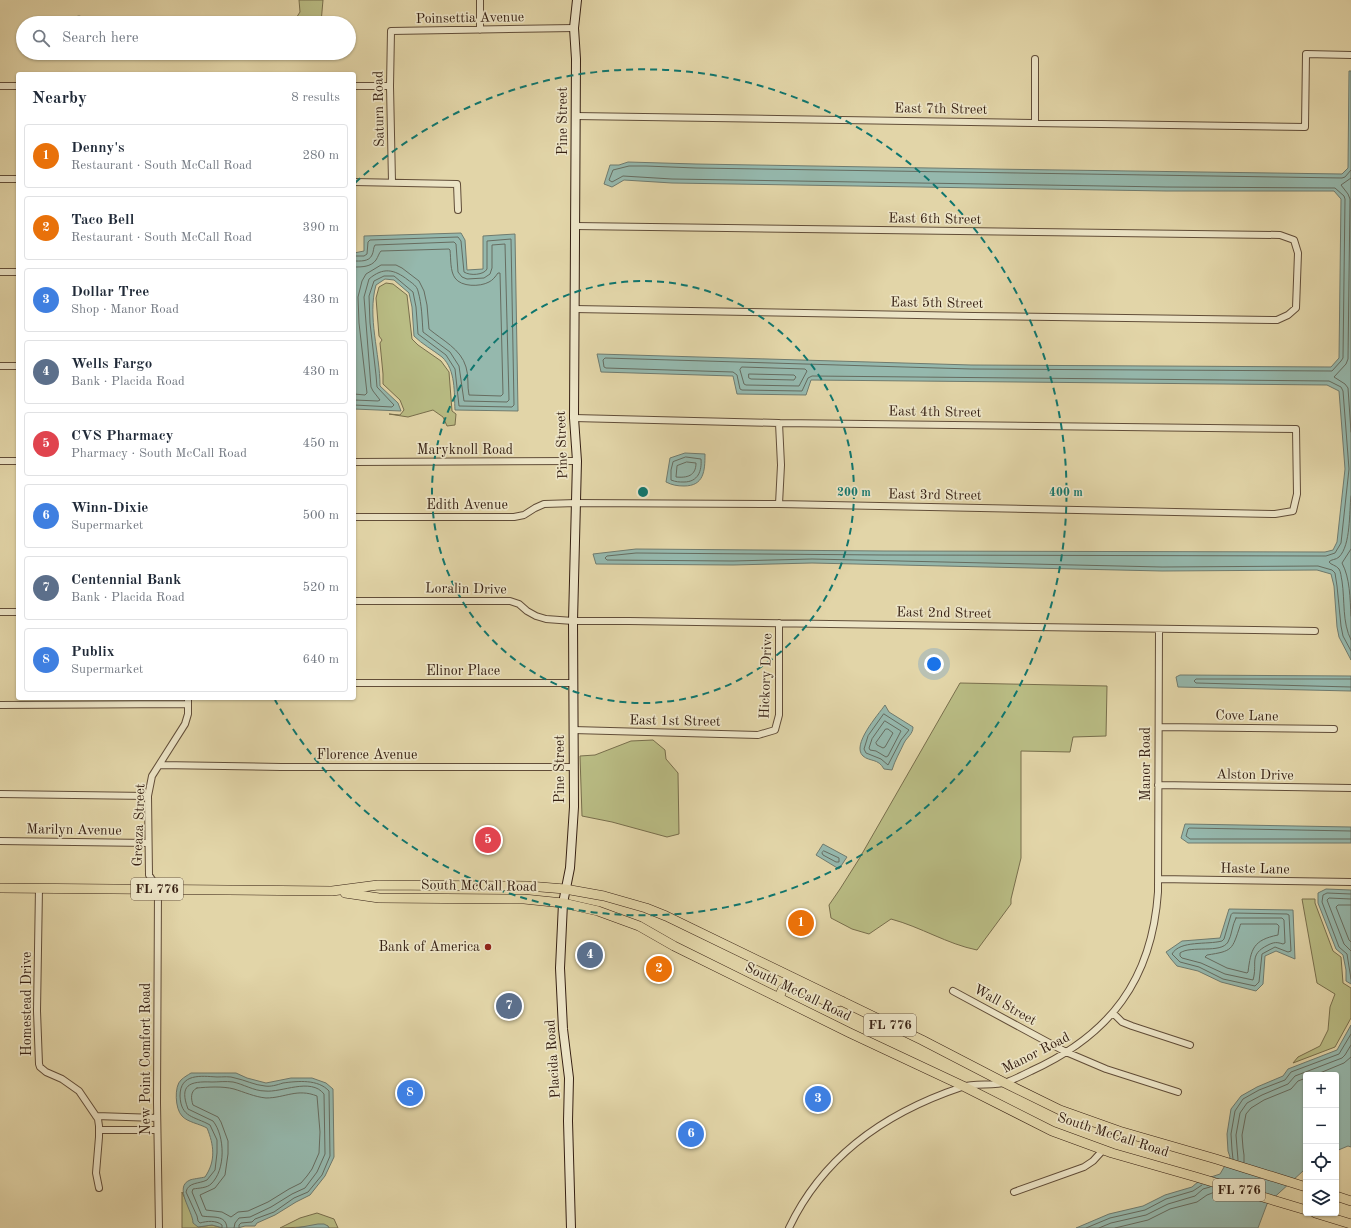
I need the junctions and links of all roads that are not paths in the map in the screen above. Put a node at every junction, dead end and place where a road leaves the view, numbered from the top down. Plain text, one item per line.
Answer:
1 (480, 0) edge
2 (577, 0) edge
3 (574, 28) junction
4 (480, 30) junction
5 (391, 33) joint
6 (1351, 54) edge
7 (1035, 58) dead end
8 (0, 86) edge
9 (16, 86) edge
10 (356, 86) edge
11 (390, 86) junction
12 (575, 116) junction
13 (1035, 123) junction
14 (0, 179) edge
15 (16, 179) edge
16 (356, 182) edge
17 (392, 182) junction
18 (458, 210) dead end
19 (575, 226) junction
20 (0, 272) edge
21 (16, 272) edge
22 (1296, 308) joint
23 (574, 309) junction
24 (0, 366) edge
25 (16, 366) edge
26 (574, 418) junction
27 (779, 423) junction
28 (0, 461) edge
29 (16, 461) edge
30 (577, 461) junction
31 (356, 462) edge
32 (576, 503) junction
33 (779, 504) junction
34 (1293, 511) joint
35 (356, 517) edge
36 (356, 601) edge
37 (0, 612) edge
38 (16, 612) edge
39 (573, 621) junction
40 (779, 623) junction
41 (1159, 630) junction
42 (1315, 631) dead end
43 (356, 683) edge
44 (573, 683) junction
45 (188, 701) edge
46 (0, 705) edge
47 (1159, 727) junction
48 (1334, 729) dead end
49 (573, 730) junction
50 (775, 730) joint
51 (160, 765) junction
52 (573, 766) junction
53 (1158, 785) junction
54 (1351, 788) edge
55 (0, 794) edge
56 (148, 796) junction
57 (0, 841) edge
58 (148, 843) junction
59 (1158, 879) junction
60 (1351, 882) edge
61 (0, 888) edge
62 (39, 888) junction
63 (158, 889) junction
64 (565, 889) junction
65 (332, 891) junction
66 (563, 903) junction
67 (953, 990) dead end
68 (779, 998) junction
69 (842, 1001) junction
70 (1113, 1013) junction
71 (1190, 1045) dead end
72 (1066, 1052) junction
73 (1005, 1083) junction
74 (963, 1086) junction
75 (1178, 1092) dead end
76 (96, 1116) junction
77 (157, 1118) junction
78 (100, 1130) junction
79 (157, 1130) junction
80 (1103, 1150) junction
81 (1303, 1187) edge
82 (99, 1188) dead end
83 (1014, 1192) dead end
84 (1339, 1197) edge
85 (1351, 1201) edge
86 (1303, 1209) edge
87 (1325, 1216) edge
88 (1351, 1224) edge
89 (159, 1228) edge
90 (571, 1228) edge
91 (789, 1228) edge

1 - 4 street
2 - 3 main road, Pine Street
3 - 4 street, Poinsettia Avenue
3 - 12 main road, Pine Street
4 - 5 street, Poinsettia Avenue
5 - 11 street, Saturn Road
6 - 13 street, East 7th Street
7 - 13 street
8 - 9 street
10 - 11 street
11 - 17 street, Saturn Road
12 - 13 street, East 7th Street
12 - 19 main road, Pine Street
14 - 15 street
16 - 17 street
17 - 18 street
19 - 22 street, East 6th Street
19 - 23 main road, Pine Street
20 - 21 street
22 - 23 street, East 5th Street
23 - 26 main road, Pine Street
24 - 25 street
26 - 27 street, East 4th Street
26 - 30 main road, Pine Street
27 - 33 street
27 - 34 street, East 4th Street
28 - 29 street
30 - 31 street, Maryknoll Road
30 - 32 main road, Pine Street
32 - 33 street, East 3rd Street
32 - 35 street, Edith Avenue
32 - 39 main road, Pine Street
33 - 34 street, East 3rd Street
36 - 39 street, Loralin Drive
37 - 38 street
39 - 40 street, East 2nd Street
39 - 44 main road, Pine Street
40 - 41 street, East 2nd Street
40 - 50 street, Hickory Drive
41 - 42 street, East 2nd Street
41 - 47 street, Manor Road
43 - 44 street, Elinor Place
44 - 49 main road, Pine Street
45 - 46 street
45 - 51 street, Greaza Street
47 - 48 street, Cove Lane
47 - 53 street, Manor Road
49 - 50 street, East 1st Street
49 - 52 main road, Pine Street
51 - 52 street, Florence Avenue
51 - 56 street, Greaza Street
52 - 64 main road, Pine Street
53 - 54 street, Alston Drive
53 - 59 street, Manor Road
55 - 56 street
56 - 58 street, Greaza Street
57 - 58 street, Marilyn Avenue
58 - 63 street, Greaza Street
59 - 60 street, Haste Lane
59 - 70 street, Manor Road
61 - 62 main road, South McCall Road / FL 776
62 - 63 main road, South McCall Road / FL 776
62 - 76 street, Homestead Drive
63 - 65 main road, South McCall Road / FL 776
63 - 77 street, New Point Comfort Road
64 - 65 main road, South McCall Road / FL 776
64 - 66 main road, Placida Road
64 - 69 main road, South McCall Road / FL 776
65 - 66 main road, South McCall Road / FL 776
66 - 68 main road, South McCall Road / FL 776
66 - 90 main road, Placida Road
67 - 72 street, Wall Street
68 - 69 main road
68 - 74 main road, South McCall Road / FL 776
69 - 73 main road, South McCall Road / FL 776
70 - 71 street
70 - 72 street, Manor Road
72 - 73 street, Manor Road
72 - 75 street, Wall Street
73 - 74 street, Manor Road
73 - 81 main road, South McCall Road / FL 776
74 - 80 main road, South McCall Road / FL 776
74 - 91 street, Manor Road
76 - 77 street
76 - 78 street, Homestead Drive
77 - 79 street, New Point Comfort Road
78 - 79 street
78 - 82 street, Homestead Drive
79 - 89 street, New Point Comfort Road
80 - 83 street
80 - 86 main road, South McCall Road / FL 776
84 - 85 main road
87 - 88 main road

